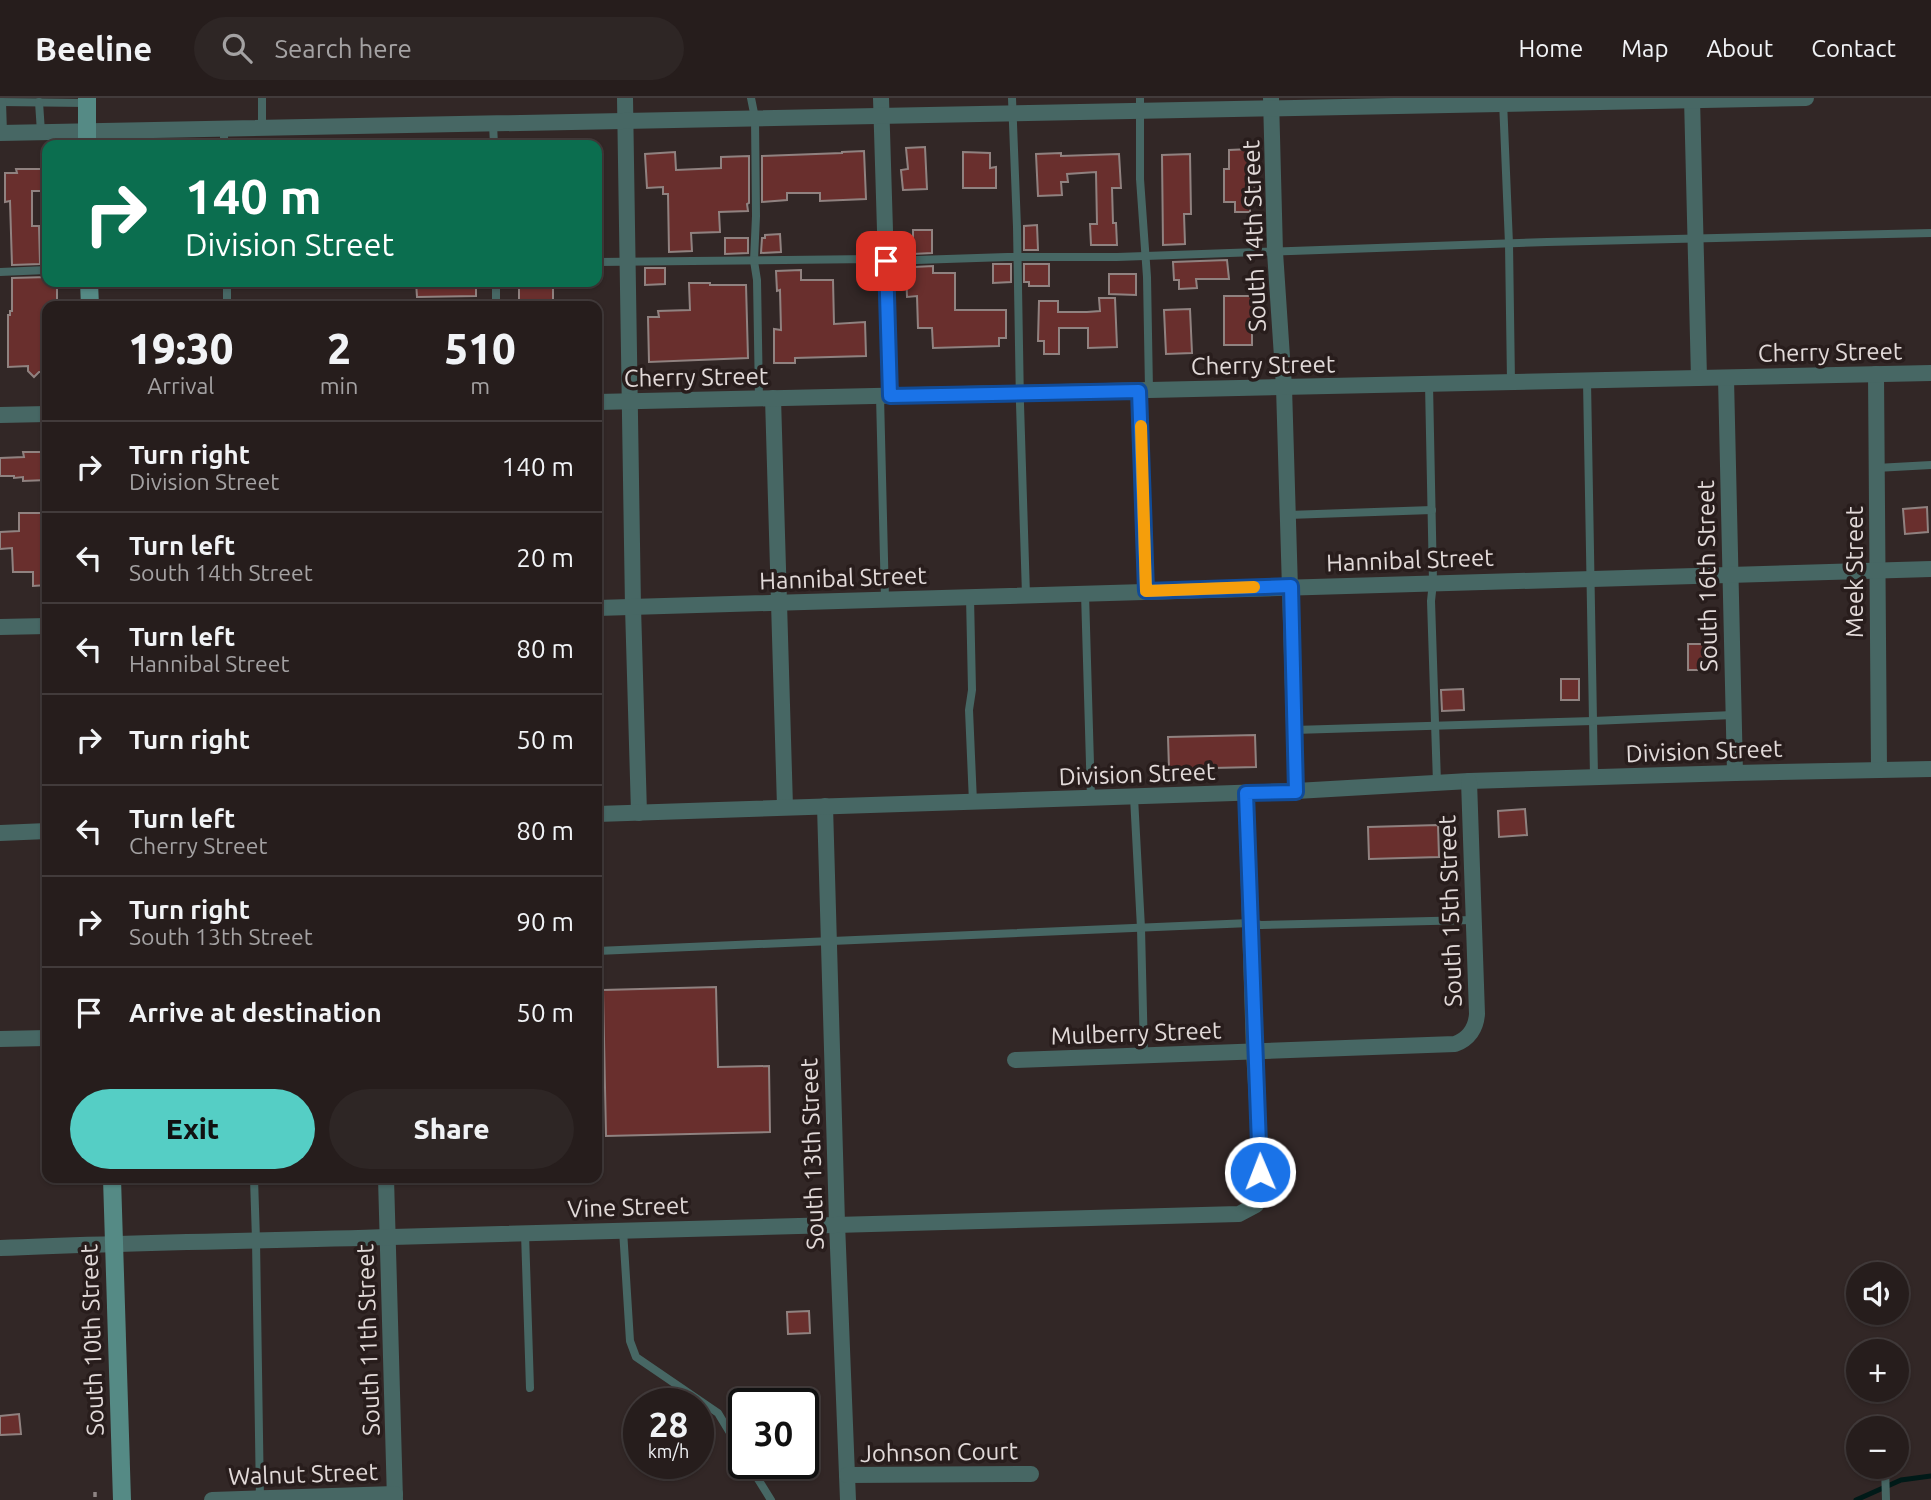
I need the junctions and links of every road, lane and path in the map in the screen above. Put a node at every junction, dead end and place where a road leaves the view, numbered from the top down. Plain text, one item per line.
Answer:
1 (262, 98) edge
2 (625, 98) edge
3 (751, 98) edge
4 (881, 98) edge
5 (1806, 98) edge
6 (1692, 99) edge
7 (50, 100) edge
8 (87, 100) edge
9 (6, 101) edge
10 (36, 101) edge
11 (1503, 101) edge
12 (1272, 103) edge
13 (1140, 104) edge
14 (1012, 106) edge
15 (881, 116) junction
16 (755, 118) junction
17 (625, 121) junction
18 (493, 124) junction
19 (262, 128) junction
20 (41, 132) junction
21 (1, 133) edge
22 (224, 137) edge
23 (87, 138) edge
24 (494, 140) edge
25 (1931, 233) edge
26 (1695, 238) junction
27 (1509, 244) junction
28 (1275, 252) junction
29 (1146, 256) junction
30 (1018, 257) junction
31 (754, 261) junction
32 (886, 261) junction
33 (602, 262) edge
34 (627, 262) junction
35 (42, 270) edge
36 (0, 272) edge
37 (1931, 373) edge
38 (1876, 374) junction
39 (1699, 378) junction
40 (1726, 378) junction
41 (1587, 381) junction
42 (1511, 382) junction
43 (1429, 384) junction
44 (1284, 387) junction
45 (1144, 391) junction
46 (1020, 393) junction
47 (885, 396) junction
48 (766, 399) junction
49 (602, 402) edge
50 (629, 402) junction
51 (42, 414) edge
52 (0, 415) edge
53 (1931, 465) edge
54 (1876, 468) junction
55 (1432, 510) junction
56 (1288, 515) junction
57 (1931, 569) edge
58 (1877, 570) junction
59 (1730, 573) junction
60 (1590, 578) junction
61 (1433, 582) junction
62 (1291, 586) junction
63 (1146, 591) junction
64 (1085, 593) junction
65 (1026, 595) junction
66 (970, 597) junction
67 (885, 599) junction
68 (780, 603) junction
69 (633, 607) junction
70 (602, 608) edge
71 (42, 626) edge
72 (0, 627) edge
73 (1733, 715) junction
74 (1593, 721) junction
75 (1435, 726) junction
76 (1294, 730) junction
77 (1931, 769) edge
78 (1879, 770) junction
79 (1735, 773) junction
80 (1594, 777) junction
81 (1469, 781) junction
82 (1437, 784) junction
83 (1296, 792) junction
84 (1246, 793) junction
85 (1134, 797) junction
86 (1091, 798) junction
87 (973, 802) junction
88 (825, 806) junction
89 (785, 807) junction
90 (639, 813) junction
91 (602, 814) edge
92 (42, 831) edge
93 (0, 833) edge
94 (1474, 920) junction
95 (1250, 923) junction
96 (1141, 928) junction
97 (829, 940) junction
98 (602, 951) edge
99 (1467, 1037) joint
100 (42, 1038) edge
101 (0, 1040) edge
102 (1254, 1052) junction
103 (1144, 1055) junction
104 (1015, 1060) dead end
105 (112, 1183) edge
106 (254, 1183) edge
107 (386, 1183) edge
108 (837, 1223) junction
109 (623, 1230) junction
110 (525, 1233) junction
111 (388, 1237) junction
112 (256, 1240) junction
113 (113, 1243) junction
114 (0, 1248) edge
115 (530, 1388) dead end
116 (728, 1430) edge
117 (1031, 1474) dead end
118 (847, 1475) junction
119 (758, 1479) edge
120 (1885, 1479) edge
121 (94, 1492) dead end
122 (395, 1497) edge
123 (260, 1499) edge
124 (95, 1500) edge
125 (122, 1500) edge
126 (212, 1500) edge
127 (771, 1500) edge
128 (848, 1500) edge
129 (1886, 1500) edge

1 - 19 lane
2 - 17 street
3 - 16 lane
4 - 15 street
5 - 6 street
6 - 11 street
6 - 26 street
7 - 8 lane
7 - 10 lane
8 - 23 main road
9 - 10 lane
9 - 21 lane
10 - 20 lane
11 - 12 street
11 - 27 lane
12 - 13 street
12 - 28 street, South 14th Street
13 - 14 street
13 - 29 lane
14 - 15 street
14 - 30 lane
15 - 16 street
15 - 32 street
16 - 17 street
16 - 31 lane
17 - 18 street
17 - 34 street
18 - 19 street
18 - 24 lane
19 - 22 street
20 - 21 street
20 - 23 street
22 - 23 street
25 - 26 lane
26 - 27 lane
26 - 39 street
27 - 28 lane
27 - 42 lane
28 - 29 lane
28 - 44 street, South 14th Street
29 - 30 lane
29 - 45 lane
30 - 32 lane
30 - 46 lane
31 - 32 lane
31 - 34 lane
31 - 48 lane
32 - 47 street
33 - 34 lane
34 - 50 street
35 - 36 lane
37 - 38 street, Cherry Street
38 - 40 street, Cherry Street
38 - 54 street, Meek Street
39 - 40 street, Cherry Street
39 - 41 street, Cherry Street
40 - 59 street, South 16th Street
41 - 42 street, Cherry Street
41 - 60 lane
42 - 43 street, Cherry Street
43 - 44 street, Cherry Street
43 - 55 lane
44 - 45 street, Cherry Street
44 - 56 street, South 14th Street
45 - 46 street, Cherry Street
45 - 63 lane
46 - 47 street, Cherry Street
46 - 65 lane
47 - 48 street, Cherry Street
47 - 67 lane
48 - 50 street, Cherry Street
48 - 68 street
49 - 50 street, Cherry Street
50 - 69 street
51 - 52 street
53 - 54 lane
54 - 58 street, Meek Street
55 - 56 lane
55 - 61 lane
56 - 62 street, South 14th Street
57 - 58 street, Hannibal Street
58 - 59 street, Hannibal Street
58 - 78 street, Meek Street
59 - 60 street, Hannibal Street
59 - 73 street, South 16th Street
60 - 61 street, Hannibal Street
60 - 74 lane
61 - 62 street, Hannibal Street
61 - 75 lane
62 - 63 street, Hannibal Street
62 - 76 street, South 14th Street
63 - 64 street, Hannibal Street
64 - 65 street, Hannibal Street
64 - 86 lane
65 - 66 street, Hannibal Street
66 - 67 street, Hannibal Street
66 - 87 lane
67 - 68 street, Hannibal Street
68 - 69 street, Hannibal Street
68 - 89 street
69 - 70 street, Hannibal Street
69 - 90 street
71 - 72 street
73 - 74 lane
73 - 79 street, South 16th Street
74 - 75 lane
74 - 80 lane
75 - 76 lane
75 - 82 lane
76 - 83 street, South 14th Street
77 - 78 street, Division Street
78 - 79 street, Division Street
79 - 80 street, Division Street
80 - 81 street, Division Street
81 - 82 street, Division Street
81 - 94 street, South 15th Street
82 - 83 street, Division Street
83 - 84 street, Division Street
84 - 85 street, Division Street
84 - 95 street
85 - 86 street, Division Street
85 - 96 lane
86 - 87 street, Division Street
87 - 88 street, Division Street
88 - 89 street, Division Street
88 - 97 street, South 13th Street
89 - 90 street, Division Street
90 - 91 street, Division Street
92 - 93 street
94 - 95 lane
94 - 99 street, South 15th Street
95 - 96 lane
95 - 102 street
96 - 97 lane
96 - 103 lane
97 - 98 lane
97 - 108 street, South 13th Street
99 - 102 street, Mulberry Street
100 - 101 street
102 - 103 street, Mulberry Street
102 - 108 street, Vine Street
103 - 104 street, Mulberry Street
105 - 113 main road, South 10th Street
106 - 112 lane
107 - 111 street, South 11th Street
108 - 109 street, Vine Street
108 - 118 street, South 13th Street
109 - 110 street, Vine Street
109 - 116 lane
110 - 111 street, Vine Street
110 - 115 lane
111 - 112 street, Vine Street
111 - 122 street, South 11th Street
112 - 113 street, Vine Street
112 - 123 lane
113 - 114 street, Vine Street
113 - 125 main road, South 10th Street
117 - 118 street, Johnson Court
118 - 128 street, South 13th Street
119 - 127 lane
120 - 129 lane
121 - 124 path
122 - 123 street, Walnut Street
123 - 126 street, Walnut Street

